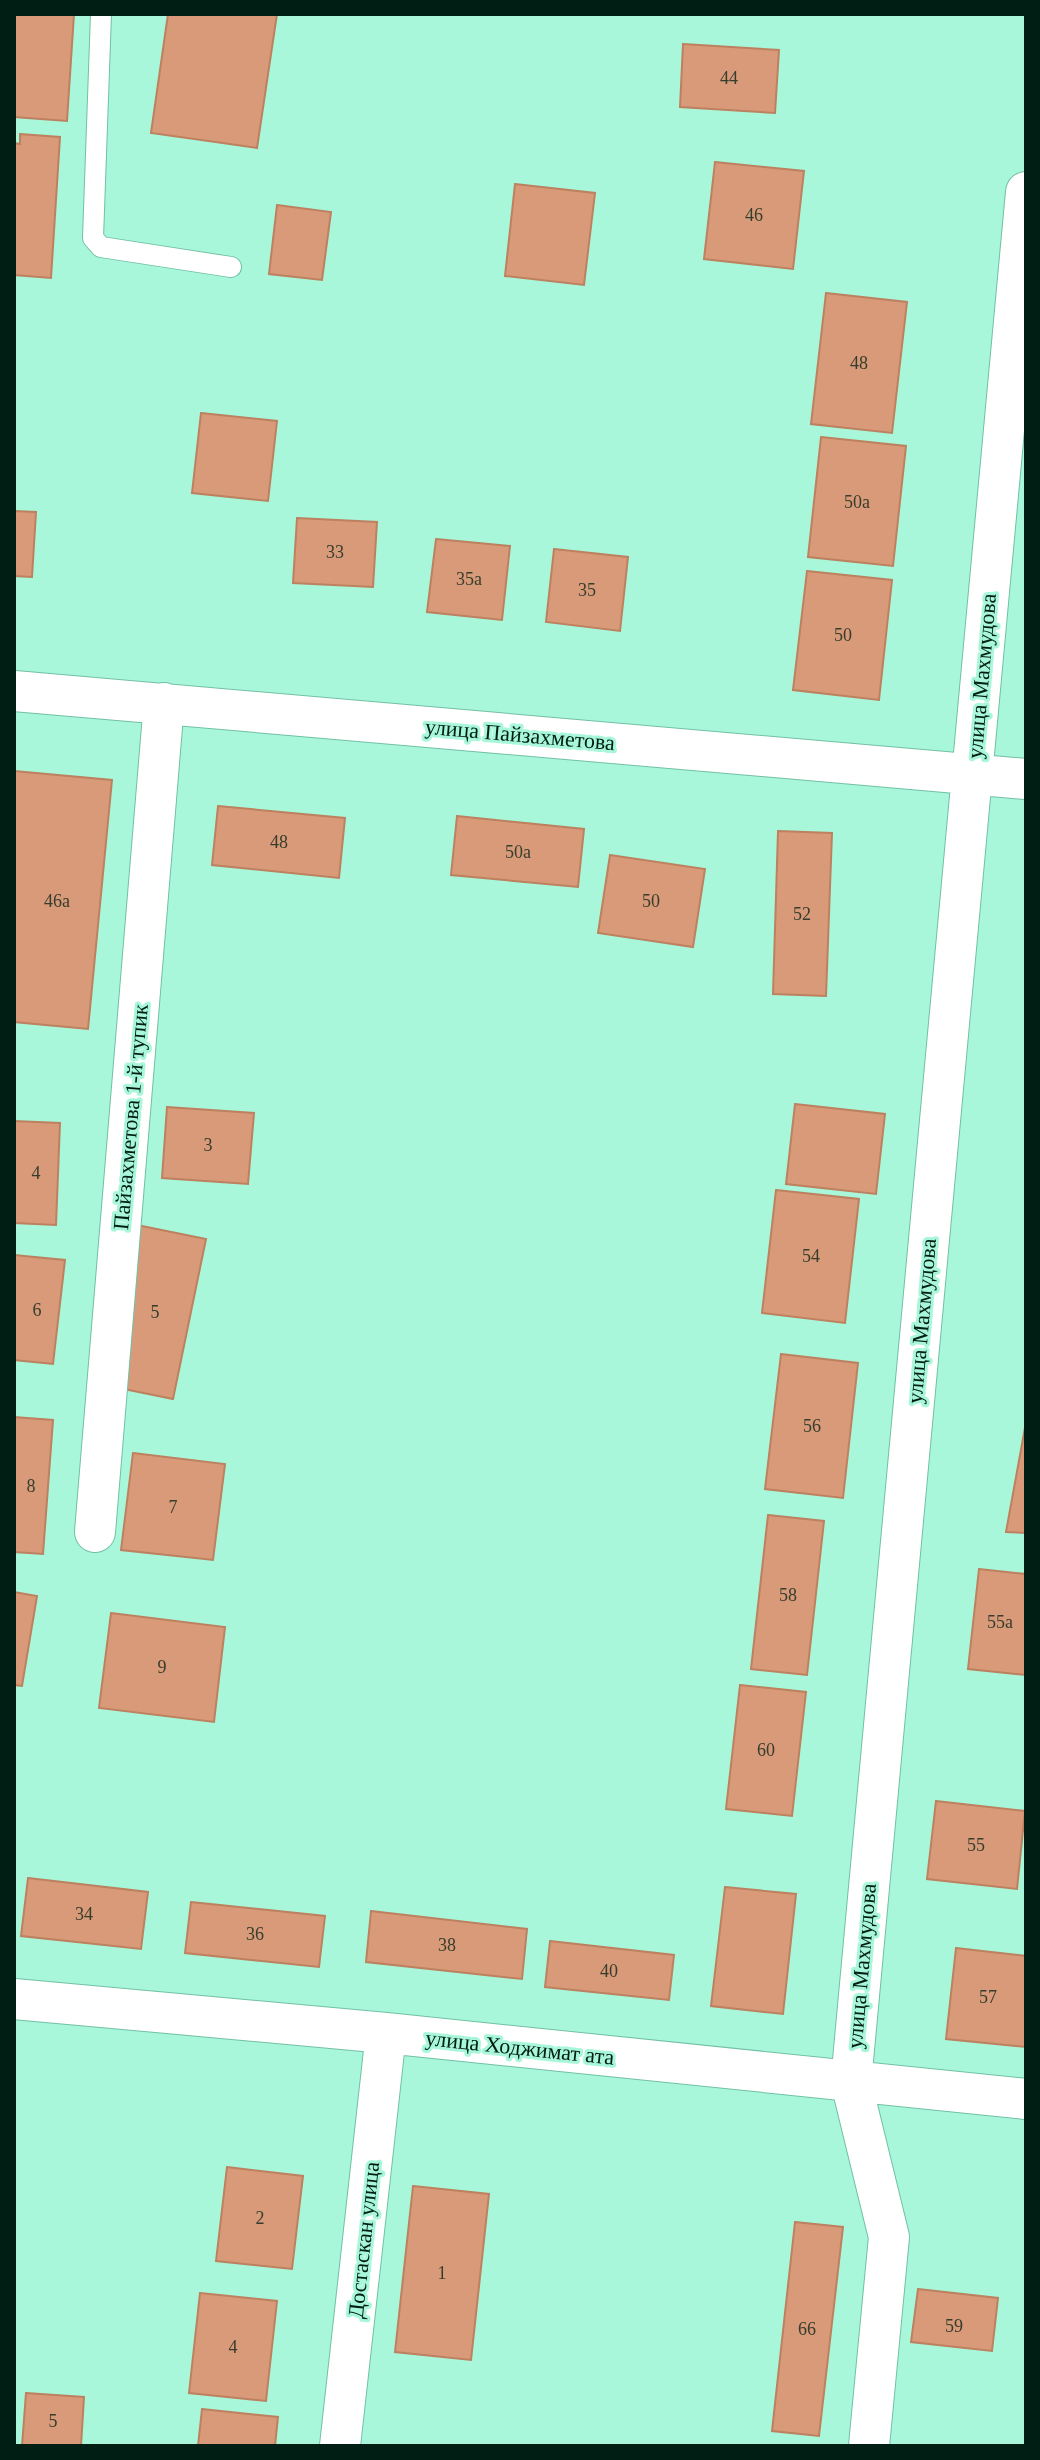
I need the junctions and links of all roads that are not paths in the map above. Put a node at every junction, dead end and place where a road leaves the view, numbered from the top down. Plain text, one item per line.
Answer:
1 (101, 14) edge
2 (1026, 192) edge
3 (231, 267) dead end
4 (1013, 469) edge
5 (14, 691) edge
6 (164, 703) junction
7 (971, 774) junction
8 (1026, 779) edge
9 (95, 1532) dead end
10 (14, 1999) edge
11 (386, 2033) junction
12 (851, 2082) junction
13 (1026, 2099) edge
14 (340, 2446) edge
15 (869, 2446) edge

1 - 3 lane
2 - 4 street, улица Махмудова
4 - 7 street, улица Махмудова
5 - 6 street, улица Пайзахметова
6 - 7 street, улица Пайзахметова
6 - 9 street, Пайзахметова 1-й тупик
7 - 8 street, улица Пайзахметова
7 - 12 street, улица Махмудова
10 - 11 street, улица Ходжимат ата
11 - 12 street, улица Ходжимат ата
11 - 14 street, Достаскан улица
12 - 13 street, улица Ходжимат ата
12 - 15 street, улица Махмудова

